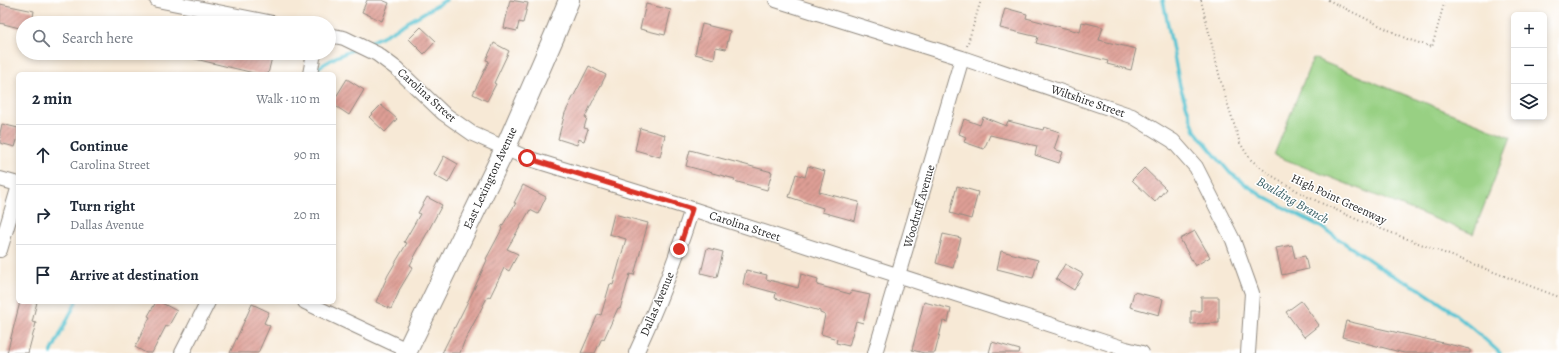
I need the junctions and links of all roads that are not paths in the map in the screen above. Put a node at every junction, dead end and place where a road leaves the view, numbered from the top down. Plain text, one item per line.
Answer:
1 (157, 0) edge
2 (569, 0) edge
3 (776, 0) edge
4 (238, 16) edge
5 (336, 36) edge
6 (962, 58) junction
7 (313, 60) edge
8 (310, 72) edge
9 (505, 149) junction
10 (0, 179) edge
11 (16, 183) edge
12 (16, 196) edge
13 (692, 209) junction
14 (0, 250) edge
15 (899, 276) junction
16 (207, 304) edge
17 (309, 304) edge
18 (407, 351) edge
19 (182, 353) edge
20 (636, 353) edge
21 (875, 353) edge
22 (1142, 353) edge
23 (1248, 353) edge

1 - 4 street
2 - 9 main road, East Lexington Avenue
3 - 6 street, Wiltshire Street
5 - 9 street, Carolina Street
6 - 15 street, Woodruff Avenue
6 - 23 street, Wiltshire Street
7 - 8 street
9 - 13 street, Carolina Street
9 - 18 main road, East Lexington Avenue
10 - 11 street
12 - 14 street
13 - 15 street, Carolina Street
13 - 20 street, Dallas Avenue
15 - 21 street, Woodruff Avenue
15 - 22 street, Carolina Street
16 - 19 street
17 - 18 street

